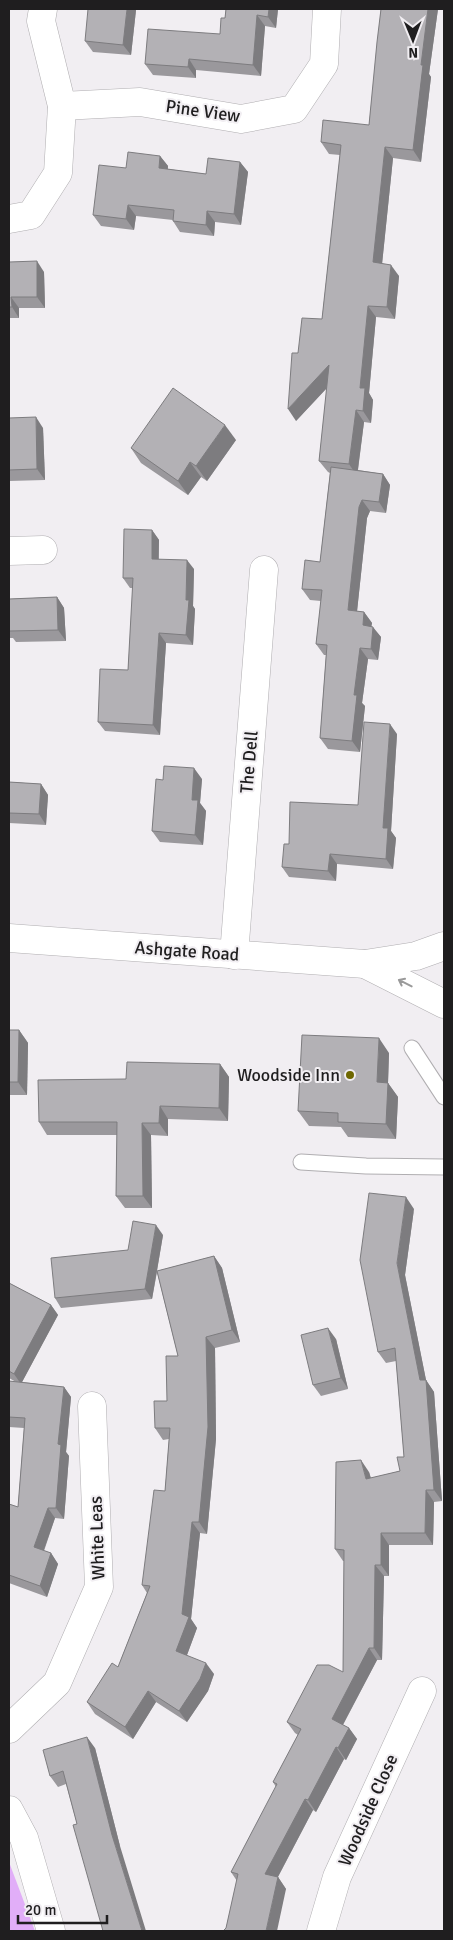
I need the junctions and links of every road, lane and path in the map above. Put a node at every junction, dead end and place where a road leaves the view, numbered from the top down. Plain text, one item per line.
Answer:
1 (43, 9) edge
2 (327, 9) edge
3 (62, 106) junction
4 (9, 219) edge
5 (44, 550) dead end
6 (9, 551) edge
7 (264, 570) dead end
8 (9, 938) edge
9 (444, 946) edge
10 (234, 955) junction
11 (365, 964) junction
12 (444, 1004) edge
13 (412, 1048) dead end
14 (444, 1097) edge
15 (301, 1162) dead end
16 (444, 1167) edge
17 (92, 1406) dead end
18 (422, 1691) dead end
19 (9, 1729) edge
20 (9, 1810) edge
21 (51, 1931) edge
22 (321, 1931) edge

1 - 3 street
2 - 3 street, Pine View
3 - 4 street
5 - 6 street
7 - 10 street, The Dell
8 - 10 street, Ashgate Road
9 - 11 street, Ashgate Road
10 - 11 street, Ashgate Road
12 -> 11 street, Ashgate Road
13 - 14 lane
15 - 16 lane
17 - 19 street, White Leas
18 - 22 street, Woodside Close
20 - 21 street

